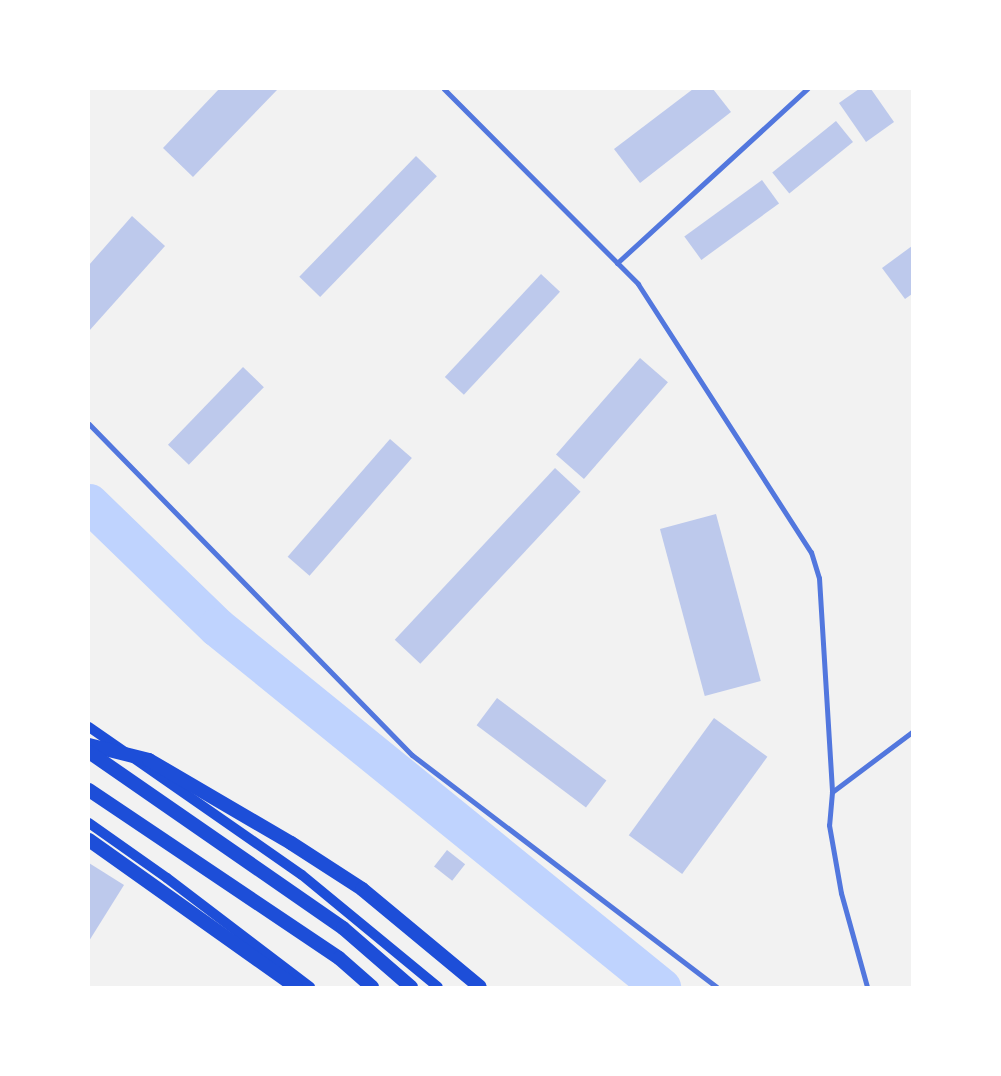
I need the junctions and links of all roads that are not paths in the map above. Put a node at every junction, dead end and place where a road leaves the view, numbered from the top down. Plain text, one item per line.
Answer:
1 (444, 89) edge
2 (807, 89) edge
3 (617, 263) junction
4 (89, 424) edge
5 (89, 728) edge
6 (912, 732) edge
7 (89, 745) edge
8 (89, 752) edge
9 (89, 790) edge
10 (832, 792) junction
11 (89, 823) edge
12 (89, 840) edge
13 (296, 987) edge
14 (310, 987) edge
15 (372, 987) edge
16 (410, 987) edge
17 (438, 987) edge
18 (480, 987) edge
19 (717, 987) edge
20 (867, 987) edge

1 - 3 street
2 - 3 street
3 - 10 street
4 - 19 street
5 - 17 main road
6 - 10 street
7 - 18 highway
8 - 16 highway
9 - 15 highway
10 - 20 street
11 - 14 main road
12 - 13 highway

